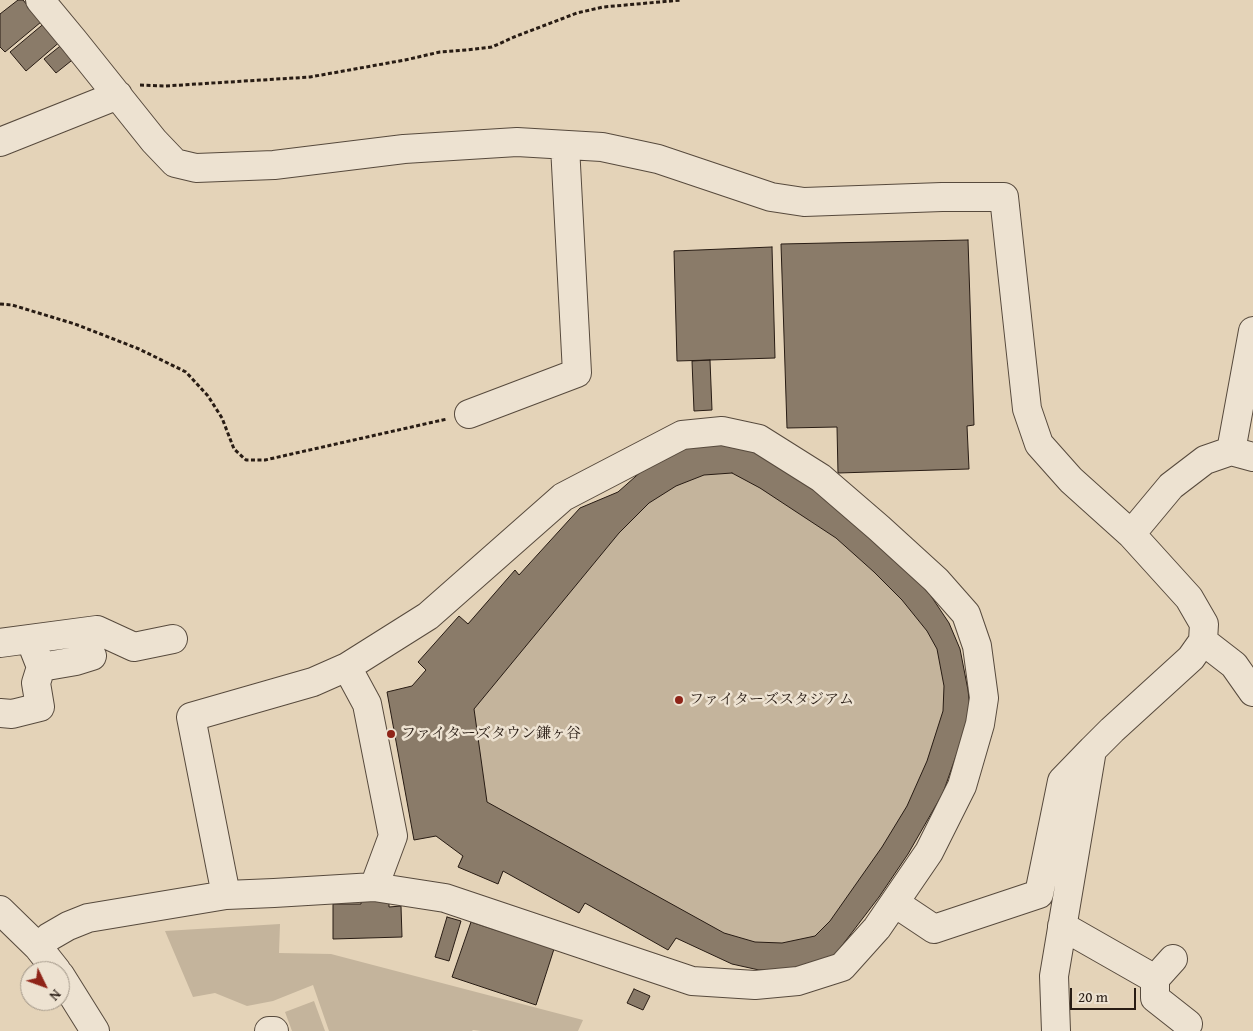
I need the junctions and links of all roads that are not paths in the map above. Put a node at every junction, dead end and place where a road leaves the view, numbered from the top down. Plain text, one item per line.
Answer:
1 (40, 0) edge
2 (114, 90) junction
3 (0, 142) edge
4 (565, 146) junction
5 (1253, 331) edge
6 (469, 414) road end
7 (1242, 454) edge
8 (1131, 534) junction
9 (30, 639) junction
10 (173, 639) dead end
11 (1203, 642) junction
12 (0, 643) edge
13 (92, 656) dead end
14 (41, 666) junction
15 (346, 667) junction
16 (1253, 692) edge
17 (0, 713) edge
18 (1092, 750) junction
19 (374, 886) junction
20 (226, 895) junction
21 (895, 903) junction
22 (0, 910) edge
23 (1062, 926) junction
24 (38, 947) junction
25 (49, 961) edge
26 (70, 991) edge
27 (1188, 1024) dead end
28 (95, 1031) edge
29 (269, 1031) edge
30 (274, 1031) edge
31 (1056, 1031) edge

1 - 2 street
2 - 3 street
2 - 4 street
4 - 6 street
4 - 8 street
5 - 7 street
7 - 8 street
8 - 11 street
9 - 10 street
9 - 12 street
9 - 14 street
11 - 16 street
11 - 18 street
13 - 14 street
14 - 17 street
15 - 19 street
15 - 20 street
15 - 21 street
18 - 21 street
18 - 23 street
19 - 20 street
19 - 21 street
20 - 24 street
22 - 24 street
23 - 27 street
23 - 31 street
24 - 25 street
26 - 28 street
29 - 30 street

